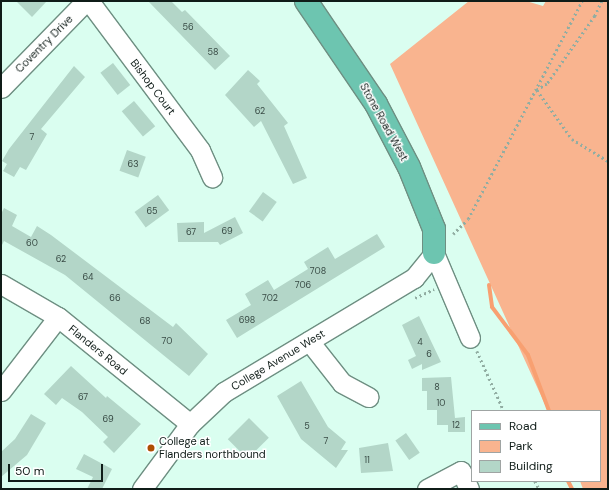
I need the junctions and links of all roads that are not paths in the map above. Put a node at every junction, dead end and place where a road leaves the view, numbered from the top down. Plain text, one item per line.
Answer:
1 (88, 1) edge
2 (306, 1) edge
3 (1, 88) edge
4 (212, 177) dead end
5 (434, 253) junction
6 (1, 284) edge
7 (58, 317) junction
8 (470, 338) road end
9 (309, 341) junction
10 (1, 391) edge
11 (368, 397) dead end
12 (190, 424) junction
13 (142, 489) edge
14 (427, 489) edge
15 (469, 489) edge

1 - 3 street, Coventry Drive
1 - 4 street, Bishop Court
2 - 5 main road, Stone Road West
5 - 8 street
5 - 9 street, College Avenue West
6 - 7 street, Flanders Road
7 - 10 street
7 - 12 street, Flanders Road
9 - 11 street
9 - 12 street, College Avenue West
12 - 13 street, College Avenue West
14 - 15 street

